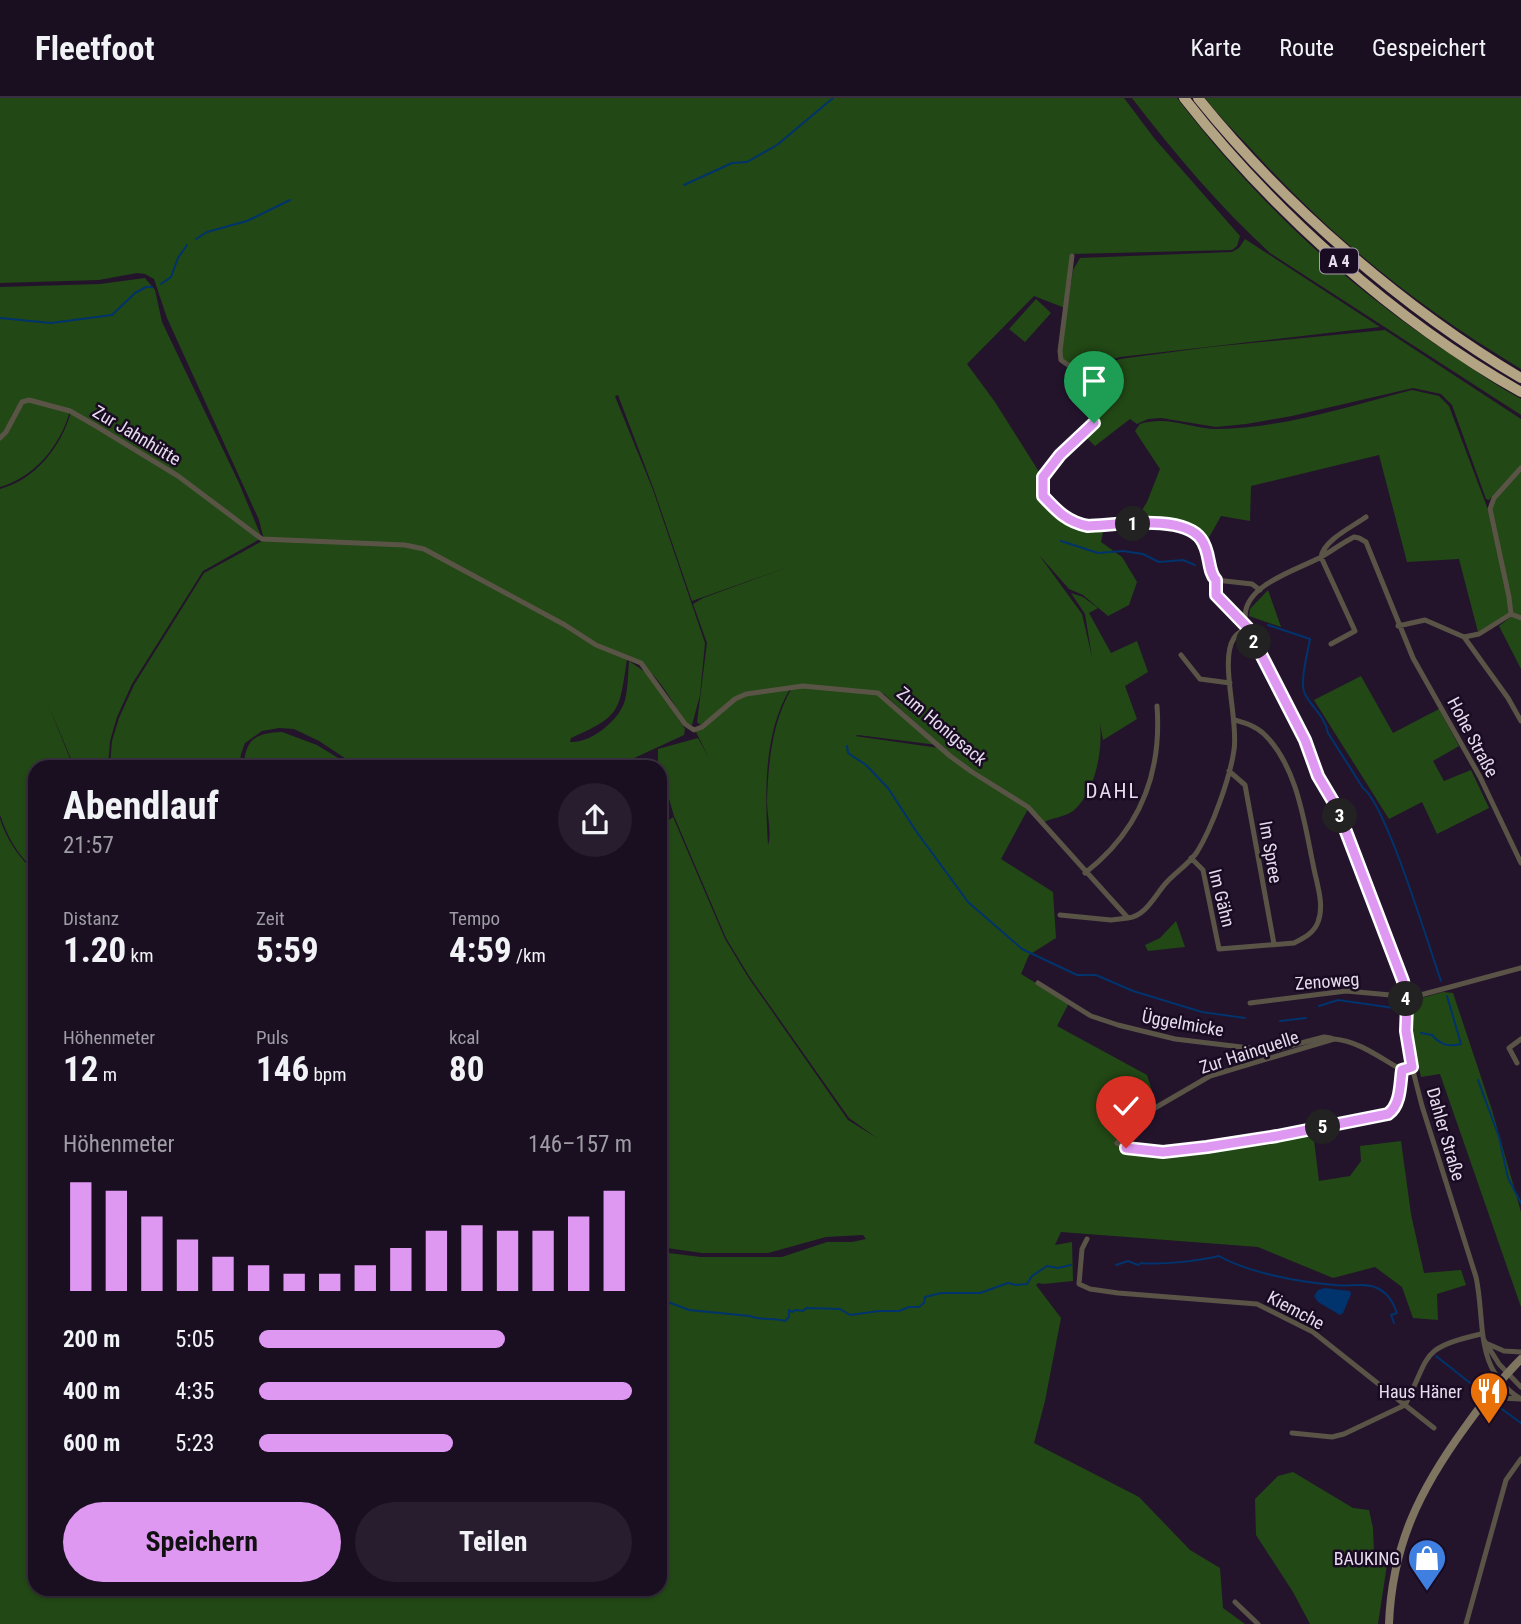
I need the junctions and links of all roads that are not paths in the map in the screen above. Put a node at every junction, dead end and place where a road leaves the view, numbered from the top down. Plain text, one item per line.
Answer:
1 (1184, 98) edge
2 (1198, 98) edge
3 (1072, 256) dead end
4 (1521, 378) edge
5 (1521, 392) edge
6 (0, 438) edge
7 (1521, 468) edge
8 (1366, 517) dead end
9 (1321, 557) junction
10 (1216, 580) junction
11 (1261, 590) junction
12 (1511, 614) junction
13 (1521, 618) edge
14 (1398, 626) junction
15 (1247, 627) junction
16 (1464, 637) junction
17 (1331, 644) dead end
18 (1181, 655) dead end
19 (1230, 683) junction
20 (1157, 706) dead end
21 (1235, 720) junction
22 (1521, 721) edge
23 (694, 730) joint
24 (1229, 771) junction
25 (1191, 858) junction
26 (1521, 863) edge
27 (1085, 873) junction
28 (1060, 915) dead end
29 (1128, 918) junction
30 (1274, 944) junction
31 (1521, 968) edge
32 (1038, 983) dead end
33 (1405, 997) junction
34 (1250, 1003) dead end
35 (1334, 1039) junction
36 (1521, 1039) edge
37 (1517, 1063) dead end
38 (1412, 1067) junction
39 (1402, 1070) junction
40 (1087, 1239) dead end
41 (1481, 1334) junction
42 (1485, 1342) junction
43 (1521, 1352) edge
44 (1521, 1359) edge
45 (1504, 1377) junction
46 (1521, 1387) edge
47 (1520, 1399) edge
48 (1483, 1402) junction
49 (1405, 1405) junction
50 (1434, 1428) dead end
51 (1292, 1433) dead end
52 (1521, 1459) edge
53 (1235, 1602) dead end
54 (1258, 1624) edge
55 (1389, 1624) edge
56 (1466, 1624) edge

1 - 5 highway, A 4
2 - 4 highway, A 4
3 - 10 street, Dahler Straße
6 - 23 street, Zur Jahnhütte
7 - 12 street
8 - 9 street
9 - 11 street
9 - 14 street, Hohe Straße
9 - 17 street
10 - 11 street
10 - 15 street, Dahler Straße
11 - 15 street
12 - 13 street
12 - 16 street
14 - 16 street
14 - 26 street, Hohe Straße
15 - 19 street
15 - 33 street, Dahler Straße
16 - 22 street
18 - 19 street
19 - 21 street
20 - 27 street
21 - 24 street
21 - 30 street
23 - 27 street, Zum Honigsack
24 - 25 street
24 - 30 street, Im Spree
25 - 29 street
25 - 30 street, Im Gähn
27 - 29 street, Zum Honigsack
28 - 29 street
31 - 33 street, Zenoweg
32 - 35 street, Üggelmicke
33 - 34 street, Zenoweg
33 - 38 street, Dahler Straße
35 - 39 street
35 - 39 street, Zur Hainquelle
36 - 37 street
38 - 39 street
38 - 41 street, Dahler Straße
40 - 49 street, Kiemche
41 - 42 street, Dahler Straße
41 - 45 street, Dahler Straße
41 - 49 street
42 - 43 street
42 - 45 street, Dahler Straße
44 - 45 main road
45 - 46 street
45 - 47 street
45 - 48 main road
47 - 48 street
48 - 55 main road
49 - 50 street, Kiemche
49 - 51 street
52 - 56 street
53 - 54 street

